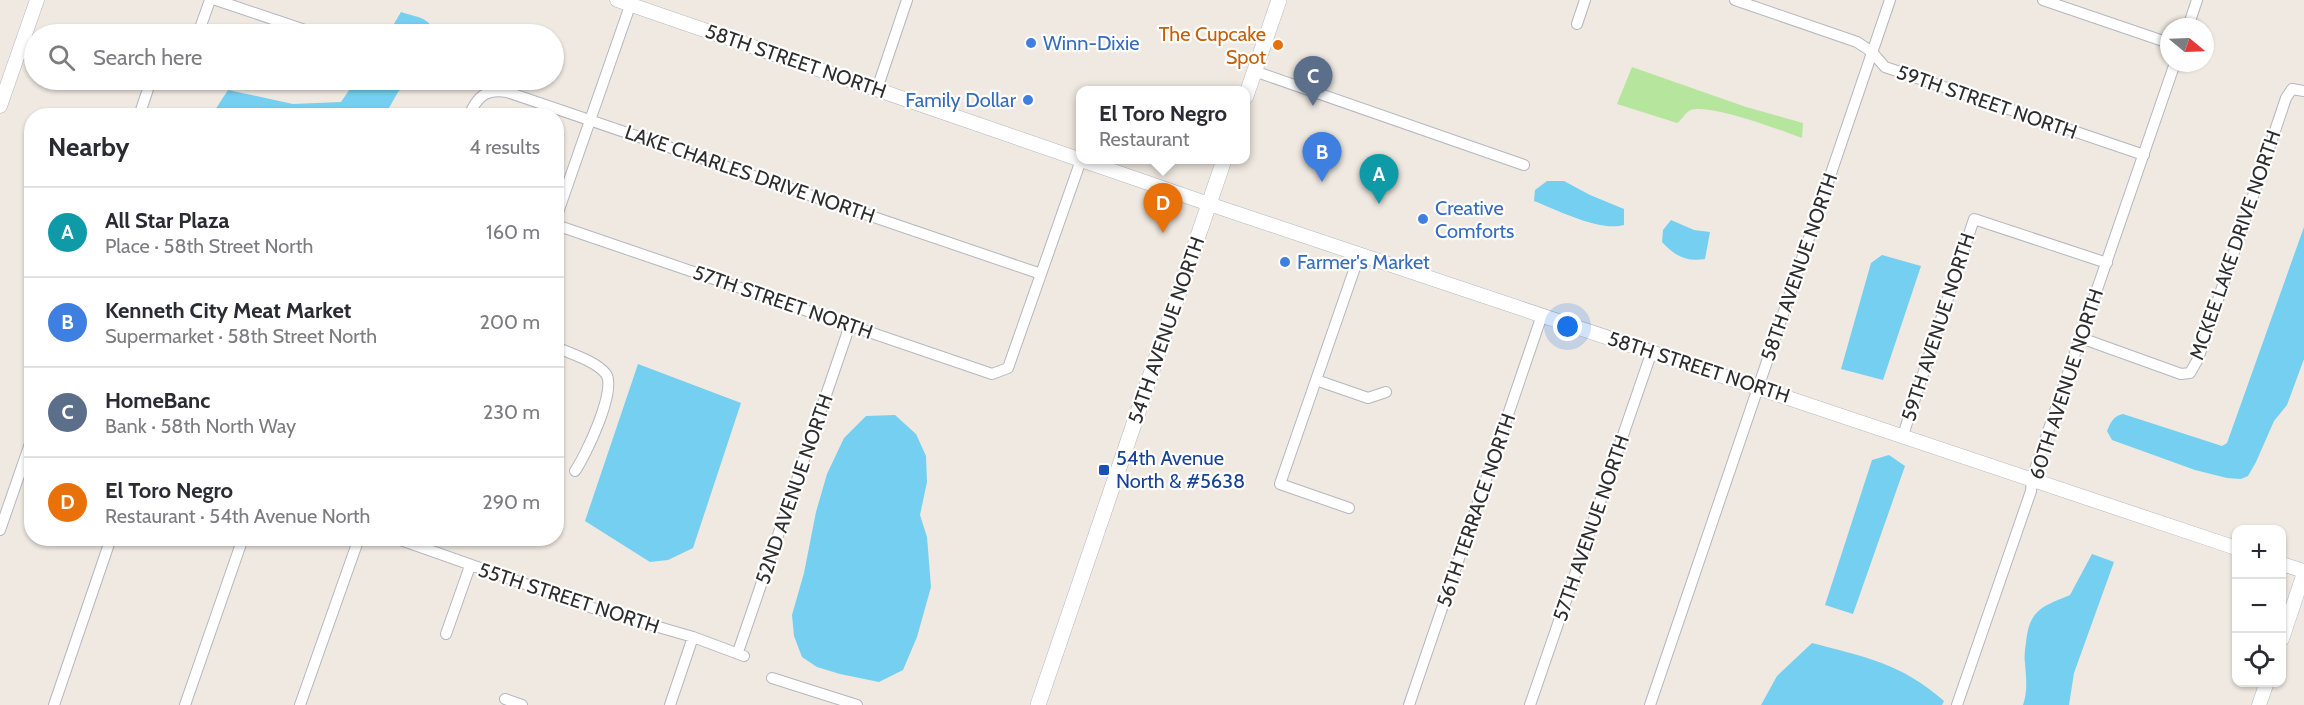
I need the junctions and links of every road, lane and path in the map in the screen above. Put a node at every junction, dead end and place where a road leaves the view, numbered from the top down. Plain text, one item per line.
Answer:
1 (37, 0) edge
2 (210, 0) edge
3 (216, 0) edge
4 (907, 0) edge
5 (1279, 0) edge
6 (1585, 0) edge
7 (1735, 0) edge
8 (1890, 0) edge
9 (2043, 0) edge
10 (2197, 0) edge
11 (627, 2) edge
12 (2191, 18) edge
13 (29, 24) edge
14 (202, 24) edge
15 (287, 24) edge
16 (1577, 24) dead end
17 (24, 37) edge
18 (2160, 41) edge
19 (1872, 52) junction
20 (1254, 71) junction
21 (2172, 72) edge
22 (1249, 86) edge
23 (877, 89) junction
24 (148, 90) edge
25 (496, 90) edge
26 (496, 90) edge
27 (2304, 91) edge
28 (0, 106) edge
29 (142, 108) edge
30 (474, 108) edge
31 (552, 108) edge
32 (564, 112) edge
33 (590, 120) junction
34 (2144, 155) junction
35 (1076, 158) edge
36 (1080, 164) edge
37 (1093, 164) edge
38 (1222, 164) edge
39 (1524, 165) dead end
40 (564, 195) edge
41 (1209, 204) junction
42 (564, 228) edge
43 (1360, 253) junction
44 (2107, 263) junction
45 (1041, 274) junction
46 (1542, 315) junction
47 (850, 325) junction
48 (2081, 338) junction
49 (564, 351) edge
50 (1652, 351) junction
51 (1316, 380) junction
52 (1759, 387) junction
53 (1386, 392) dead end
54 (1903, 435) junction
55 (24, 461) edge
56 (575, 471) dead end
57 (2032, 478) junction
58 (1349, 508) dead end
59 (0, 530) edge
60 (108, 546) edge
61 (240, 546) edge
62 (356, 546) edge
63 (416, 546) edge
64 (2232, 547) edge
65 (2286, 565) edge
66 (470, 566) junction
67 (2304, 572) edge
68 (2284, 633) edge
69 (446, 634) dead end
70 (693, 638) junction
71 (741, 654) joint
72 (772, 678) dead end
73 (2265, 687) edge
74 (505, 699) dead end
75 (54, 705) edge
76 (185, 705) edge
77 (300, 705) edge
78 (522, 705) edge
79 (670, 705) edge
80 (857, 705) edge
81 (1038, 705) edge
82 (1409, 705) edge
83 (1530, 705) edge
84 (1650, 705) edge
85 (1958, 705) edge
86 (2259, 705) edge

1 - 13 street
2 - 14 street
3 - 15 street
4 - 23 street
5 - 20 main road
6 - 16 street
7 - 19 street, 59TH STREET NORTH
8 - 19 street, 58TH AVENUE NORTH
9 - 18 street
10 - 12 street
11 - 23 street, 58TH STREET NORTH
11 - 33 street
17 - 28 street
19 - 34 street, 59TH STREET NORTH
19 - 52 street, 58TH AVENUE NORTH
20 - 22 main road
20 - 39 street
21 - 34 street, 60TH AVENUE NORTH
23 - 35 street, 58TH STREET NORTH
24 - 29 street
25 - 30 street, LAKE CHARLES DRIVE NORTH
26 - 31 street, LAKE CHARLES DRIVE NORTH
27 - 48 street, MCKEE LAKE DRIVE NORTH
32 - 33 street, LAKE CHARLES DRIVE NORTH
33 - 40 street
33 - 45 street, LAKE CHARLES DRIVE NORTH
34 - 44 street, 60TH AVENUE NORTH
36 - 45 street
37 - 41 street, 58TH STREET NORTH
38 - 41 main road, 54TH AVENUE NORTH
41 - 43 street, 58TH STREET NORTH
41 - 81 main road, 54TH AVENUE NORTH
42 - 47 street, 57TH STREET NORTH
43 - 46 street, 58TH STREET NORTH
43 - 51 street
44 - 48 street, 60TH AVENUE NORTH
44 - 54 street, 59TH AVENUE NORTH
45 - 47 street, 57TH STREET NORTH
46 - 50 street, 58TH STREET NORTH
46 - 82 street, 56TH TERRACE NORTH
47 - 71 street, 52ND AVENUE NORTH
48 - 57 street, 60TH AVENUE NORTH
49 - 56 street
50 - 52 street, 58TH STREET NORTH
50 - 83 street, 57TH AVENUE NORTH
51 - 53 street
51 - 58 street
52 - 54 street, 58TH STREET NORTH
52 - 84 street, 58TH AVENUE NORTH
54 - 57 street, 58TH STREET NORTH
55 - 59 street
57 - 64 street, 58TH STREET NORTH
57 - 85 street, 60TH AVENUE NORTH
60 - 75 street
61 - 76 street
62 - 77 street
63 - 66 street, 55TH STREET NORTH
65 - 67 street
66 - 69 street
66 - 70 street, 55TH STREET NORTH
67 - 68 street
70 - 71 street, 55TH STREET NORTH
70 - 79 street
72 - 80 street
73 - 86 street
74 - 78 street

